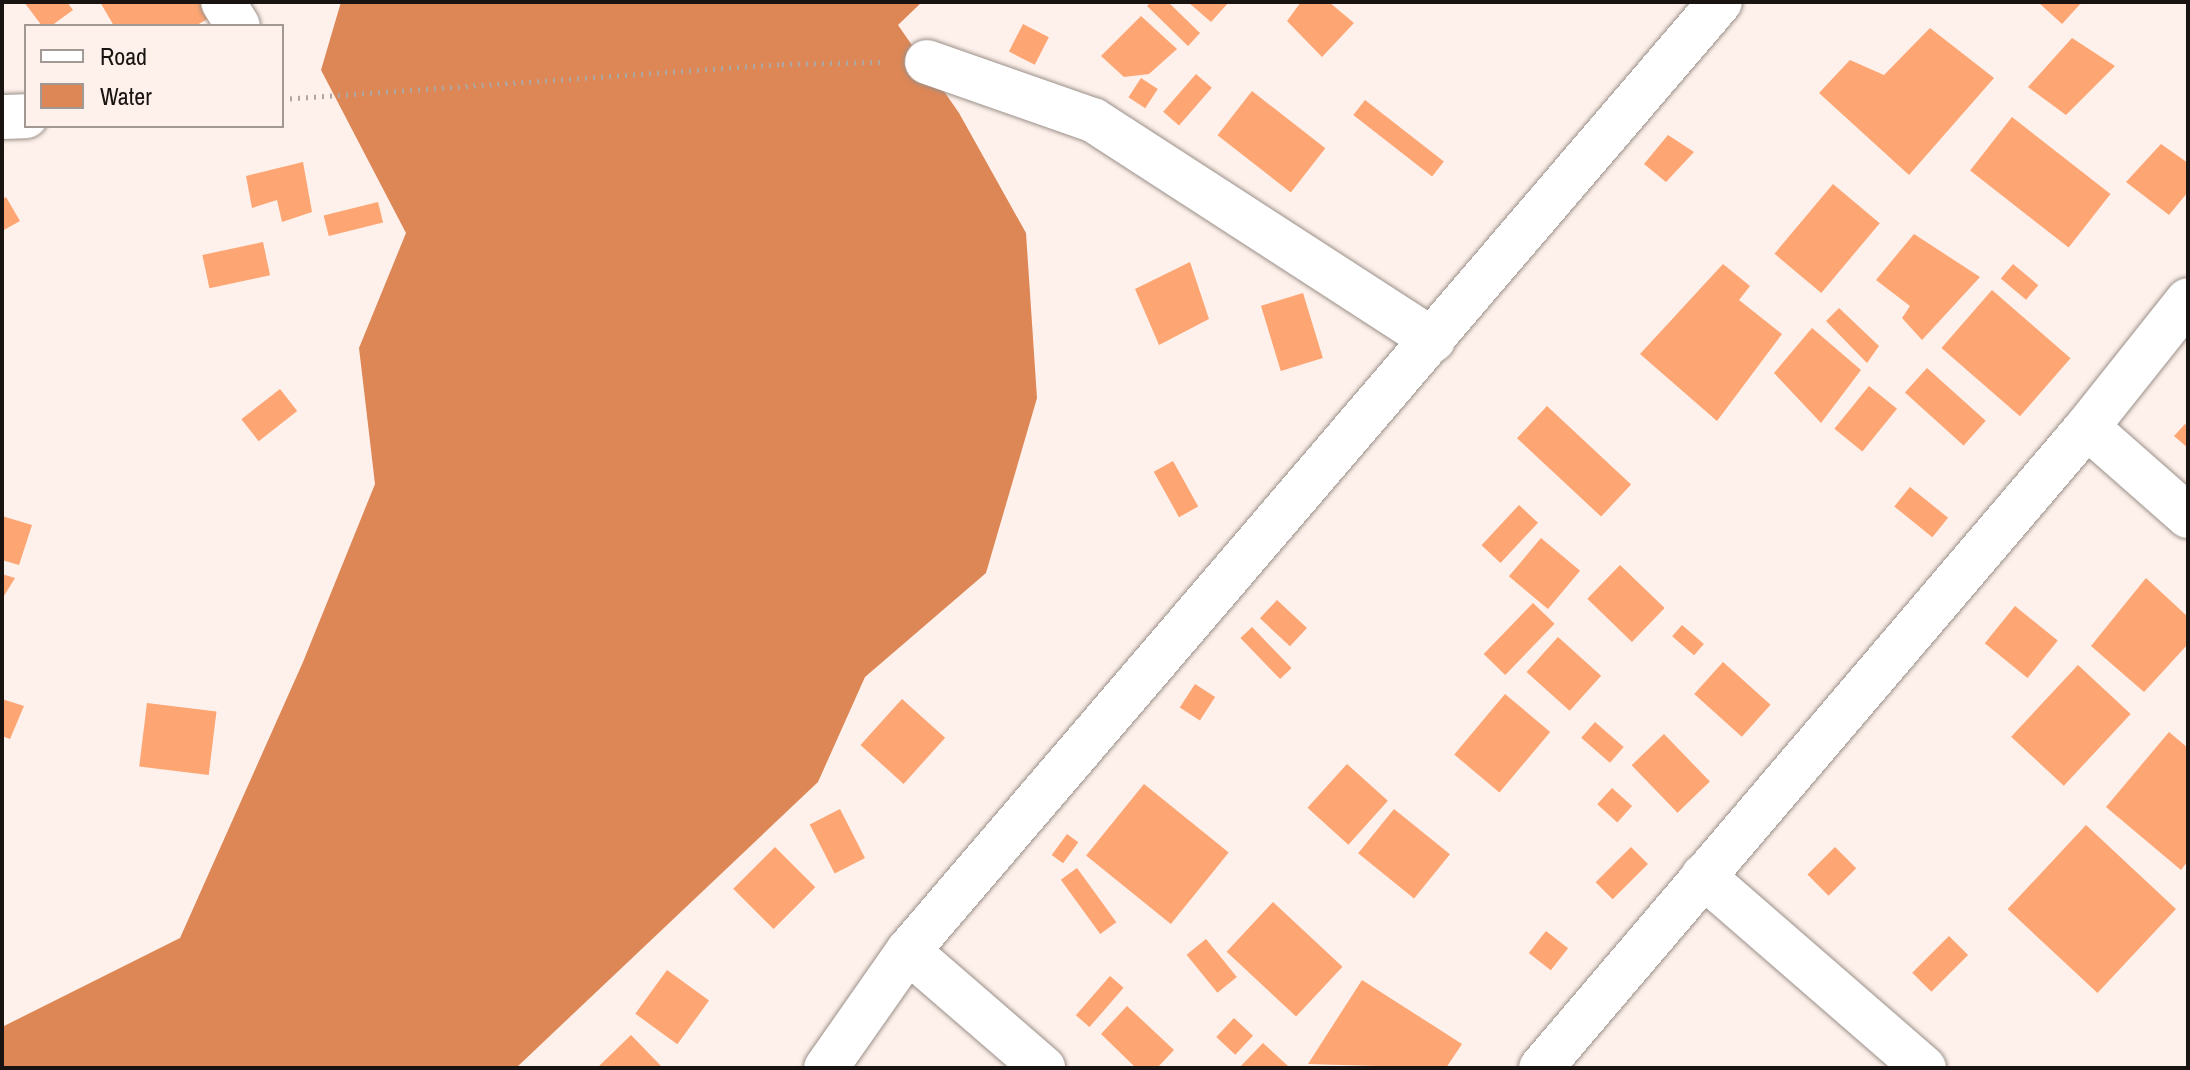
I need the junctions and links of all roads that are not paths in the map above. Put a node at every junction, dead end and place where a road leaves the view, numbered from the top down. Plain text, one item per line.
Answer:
1 (223, 2) edge
2 (1720, 2) edge
3 (237, 24) edge
4 (927, 62) road end
5 (24, 116) edge
6 (2, 117) edge
7 (2188, 300) edge
8 (1433, 340) junction
9 (2087, 427) junction
10 (2188, 516) edge
11 (1703, 876) junction
12 (908, 951) junction
13 (826, 1068) edge
14 (1043, 1068) edge
15 (1541, 1068) edge
16 (1924, 1068) edge

1 - 3 street
2 - 8 street
4 - 8 street
5 - 6 street
7 - 9 street
8 - 12 street
9 - 10 street
9 - 11 street
11 - 15 street
11 - 16 street
12 - 13 street
12 - 14 street

